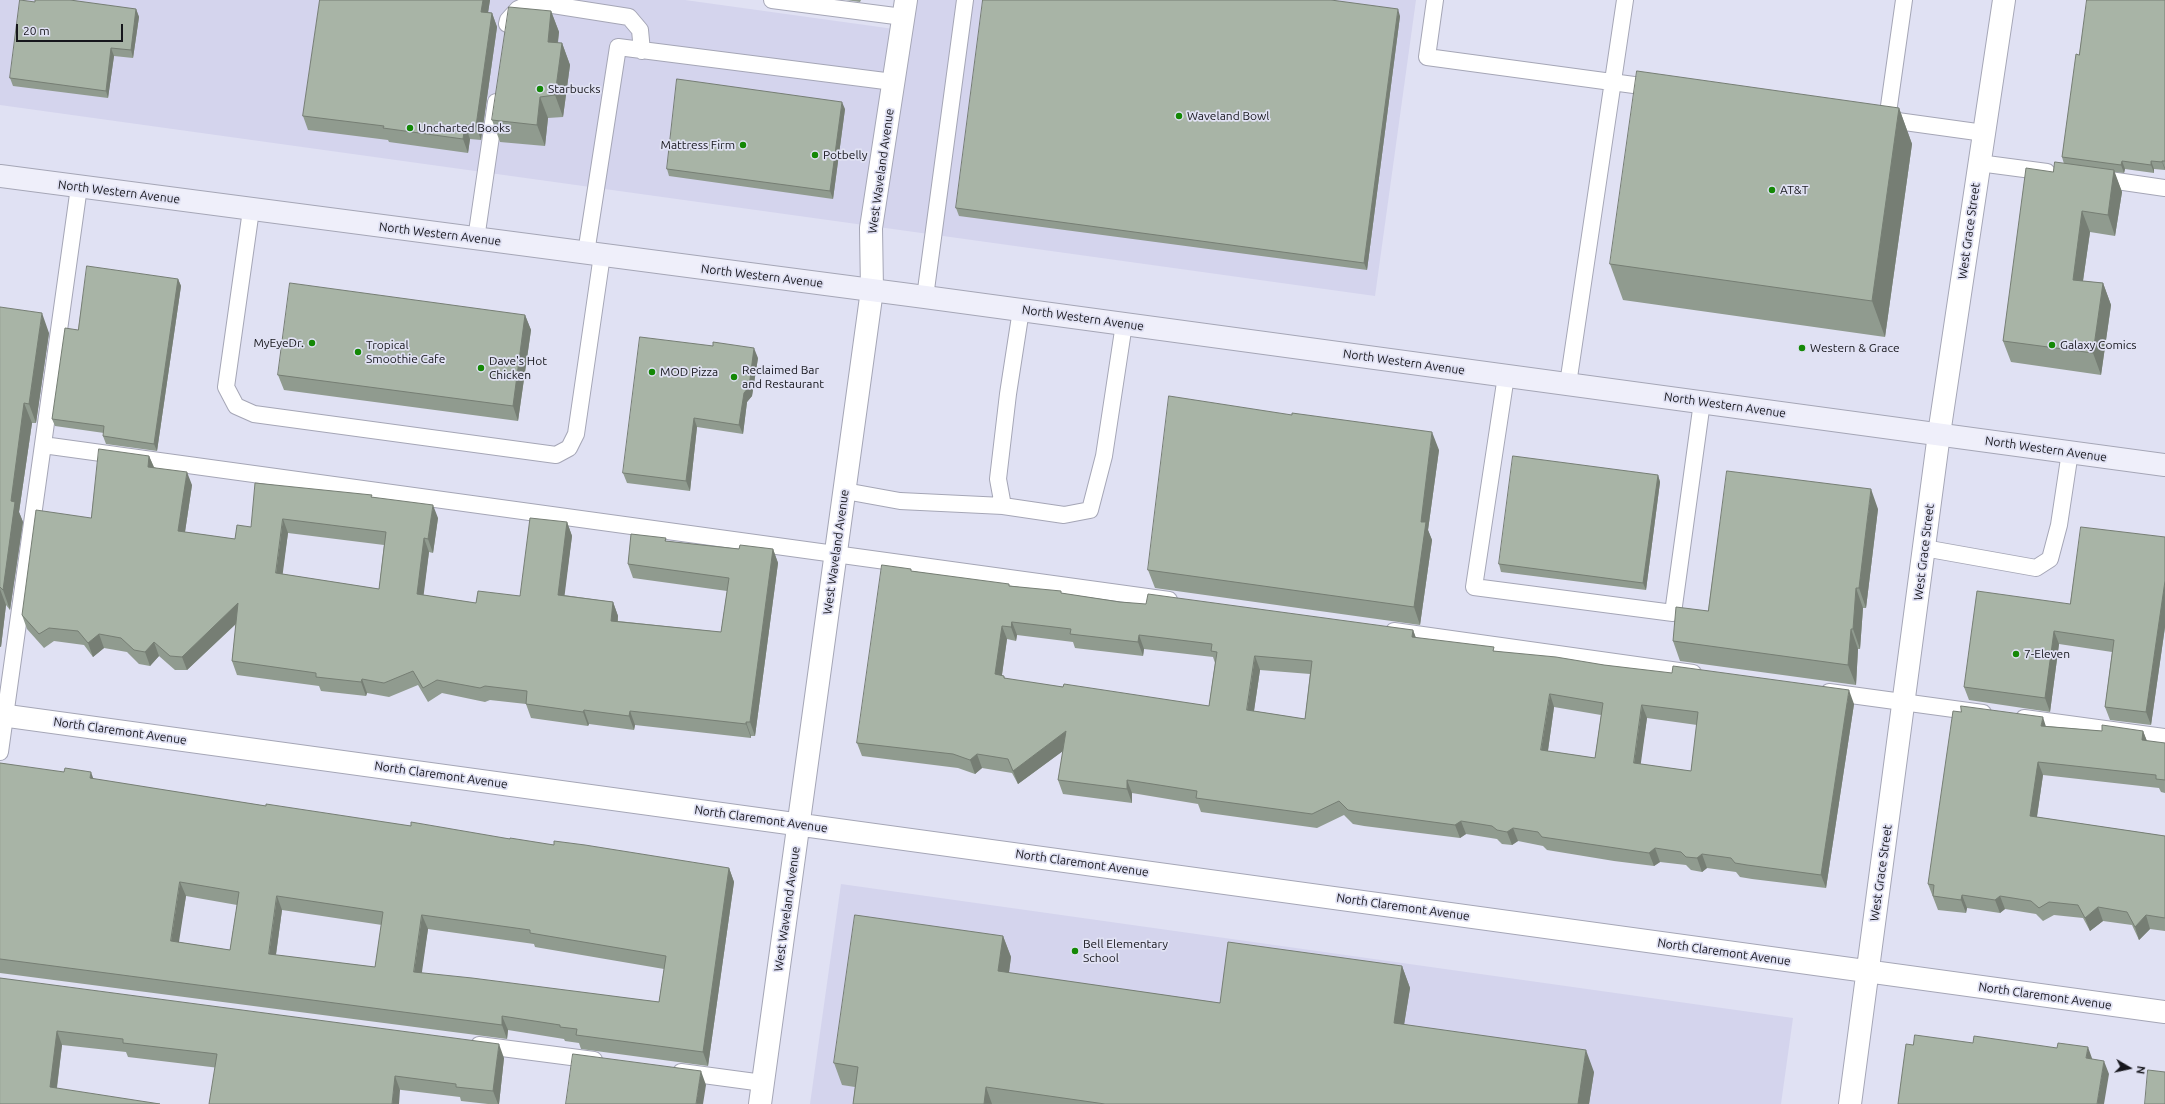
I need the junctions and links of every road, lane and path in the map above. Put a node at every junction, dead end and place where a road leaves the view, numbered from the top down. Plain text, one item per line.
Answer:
1 (772, 0) edge
2 (965, 0) edge
3 (1435, 0) edge
4 (1625, 0) edge
5 (1904, 0) edge
6 (2004, 0) edge
7 (904, 9) edge
8 (505, 35) edge
9 (642, 50) junction
10 (893, 82) junction
11 (1613, 82) junction
12 (498, 90) edge
13 (1674, 91) edge
14 (1865, 117) edge
15 (1887, 120) junction
16 (1984, 133) junction
17 (1979, 163) junction
18 (2060, 174) edge
19 (0, 176) edge
20 (2082, 177) edge
21 (79, 187) junction
22 (2165, 188) edge
23 (251, 210) junction
24 (476, 239) junction
25 (594, 254) junction
26 (872, 290) junction
27 (925, 297) junction
28 (1021, 310) junction
29 (1124, 324) junction
30 (1506, 376) junction
31 (1568, 384) junction
32 (1702, 402) junction
33 (1939, 434) junction
34 (43, 445) junction
35 (2070, 452) junction
36 (2165, 465) edge
37 (845, 491) junction
38 (1003, 506) junction
39 (1924, 548) junction
40 (836, 553) junction
41 (1182, 602) edge
42 (1380, 629) edge
43 (1704, 674) edge
44 (1815, 690) edge
45 (1904, 702) junction
46 (2, 715) edge
47 (2165, 737) edge
48 (0, 752) edge
49 (799, 825) junction
50 (1869, 971) junction
51 (2165, 1012) edge
52 (466, 1043) edge
53 (608, 1062) edge
54 (663, 1070) edge
55 (762, 1083) junction
56 (760, 1104) edge
57 (1850, 1104) edge

1 - 7 lane
2 - 27 lane
3 - 11 lane
4 - 11 lane
5 - 15 lane
6 - 16 street, West Grace Street
7 - 10 street, West Waveland Avenue
8 - 9 lane
9 - 10 lane
9 - 25 lane
10 - 26 street, West Waveland Avenue
11 - 13 lane
11 - 31 lane
12 - 24 lane
14 - 15 lane
15 - 16 lane
16 - 17 street, West Grace Street
17 - 18 lane
17 - 33 street, West Grace Street
19 - 21 main road, North Western Avenue
20 - 22 lane
21 - 23 main road, North Western Avenue
21 - 34 lane
23 - 24 main road, North Western Avenue
23 - 25 lane
24 - 25 main road, North Western Avenue
25 - 26 main road, North Western Avenue
26 - 27 main road, North Western Avenue
26 - 37 street, West Waveland Avenue
27 - 28 main road, North Western Avenue
28 - 29 main road, North Western Avenue
28 - 38 lane
29 - 30 main road, North Western Avenue
29 - 38 lane
30 - 31 main road, North Western Avenue
30 - 32 lane
31 - 32 main road, North Western Avenue
32 - 33 main road, North Western Avenue
33 - 35 main road, North Western Avenue
33 - 39 street, West Grace Street
34 - 40 lane
34 - 46 lane
35 - 36 main road, North Western Avenue
35 - 39 lane
37 - 38 lane
37 - 40 street, West Waveland Avenue
39 - 45 street, West Grace Street
40 - 41 lane
40 - 49 street, West Waveland Avenue
42 - 43 lane
44 - 45 lane
45 - 47 lane
45 - 50 street, West Grace Street
46 - 48 lane
46 - 49 street, North Claremont Avenue
49 - 50 street, North Claremont Avenue
49 - 55 street, West Waveland Avenue
50 - 51 street, North Claremont Avenue
50 - 57 street, West Grace Street
52 - 53 lane
54 - 55 lane
55 - 56 street, West Waveland Avenue

